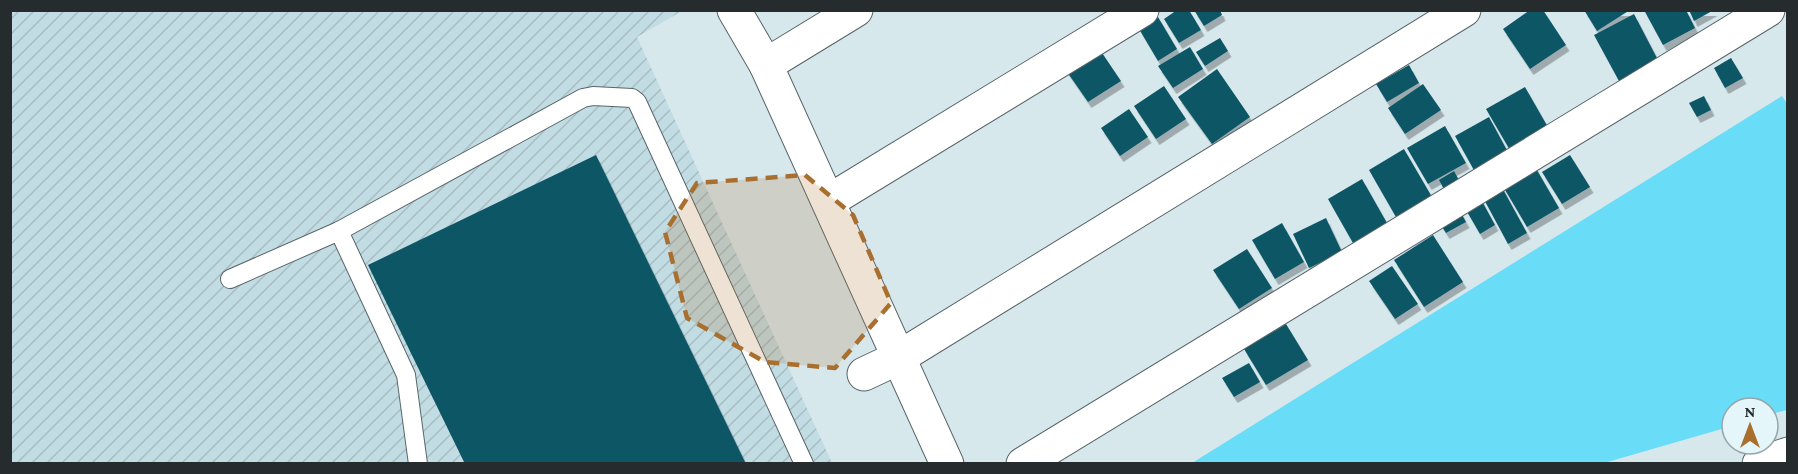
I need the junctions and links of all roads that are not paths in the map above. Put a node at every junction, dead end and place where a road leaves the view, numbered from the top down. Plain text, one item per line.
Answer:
1 (734, 10) edge
2 (856, 10) edge
3 (1142, 10) edge
4 (1464, 10) edge
5 (1768, 10) edge
6 (766, 64) junction
7 (829, 201) junction
8 (339, 231) junction
9 (230, 279) dead end
10 (898, 358) junction
11 (864, 374) dead end
12 (1788, 454) edge
13 (418, 464) edge
14 (804, 464) edge
15 (947, 464) edge
16 (1023, 464) edge
17 (1759, 464) edge

1 - 6 main road
2 - 6 main road
3 - 7 main road
4 - 10 main road
5 - 16 main road
6 - 7 main road
7 - 10 main road
8 - 9 lane
8 - 13 lane
8 - 14 lane
10 - 11 main road
10 - 15 main road
12 - 17 main road

